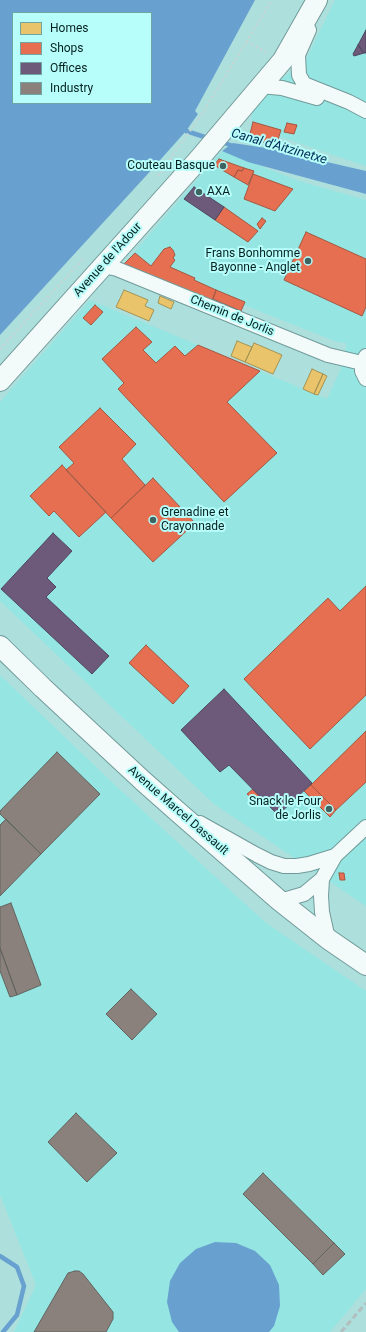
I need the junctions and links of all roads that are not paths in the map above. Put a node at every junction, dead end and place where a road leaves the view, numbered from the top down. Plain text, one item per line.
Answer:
1 (301, 0) edge
2 (317, 0) edge
3 (321, 0) edge
4 (260, 86) junction
5 (366, 112) edge
6 (103, 266) junction
7 (364, 360) edge
8 (366, 379) edge
9 (0, 381) edge
10 (0, 646) edge
11 (178, 812) junction
12 (366, 826) edge
13 (335, 856) junction
14 (322, 879) junction
15 (280, 901) junction
16 (328, 939) junction
17 (366, 965) edge

1 - 4 main road
2 - 4 main road, Avenue de l'Adour
3 - 5 street
4 - 5 street
4 - 6 main road, Avenue de l'Adour
6 - 7 street, Chemin de Jorlis
6 - 9 main road, Avenue de l'Adour
7 - 8 street
10 - 11 main road, Avenue Marcel Dassault
11 - 13 street
11 - 15 main road, Avenue Marcel Dassault
12 - 13 street
13 - 14 street
14 - 15 street
14 - 16 street
15 - 16 main road, Avenue Marcel Dassault
16 - 17 main road, Avenue Marcel Dassault

